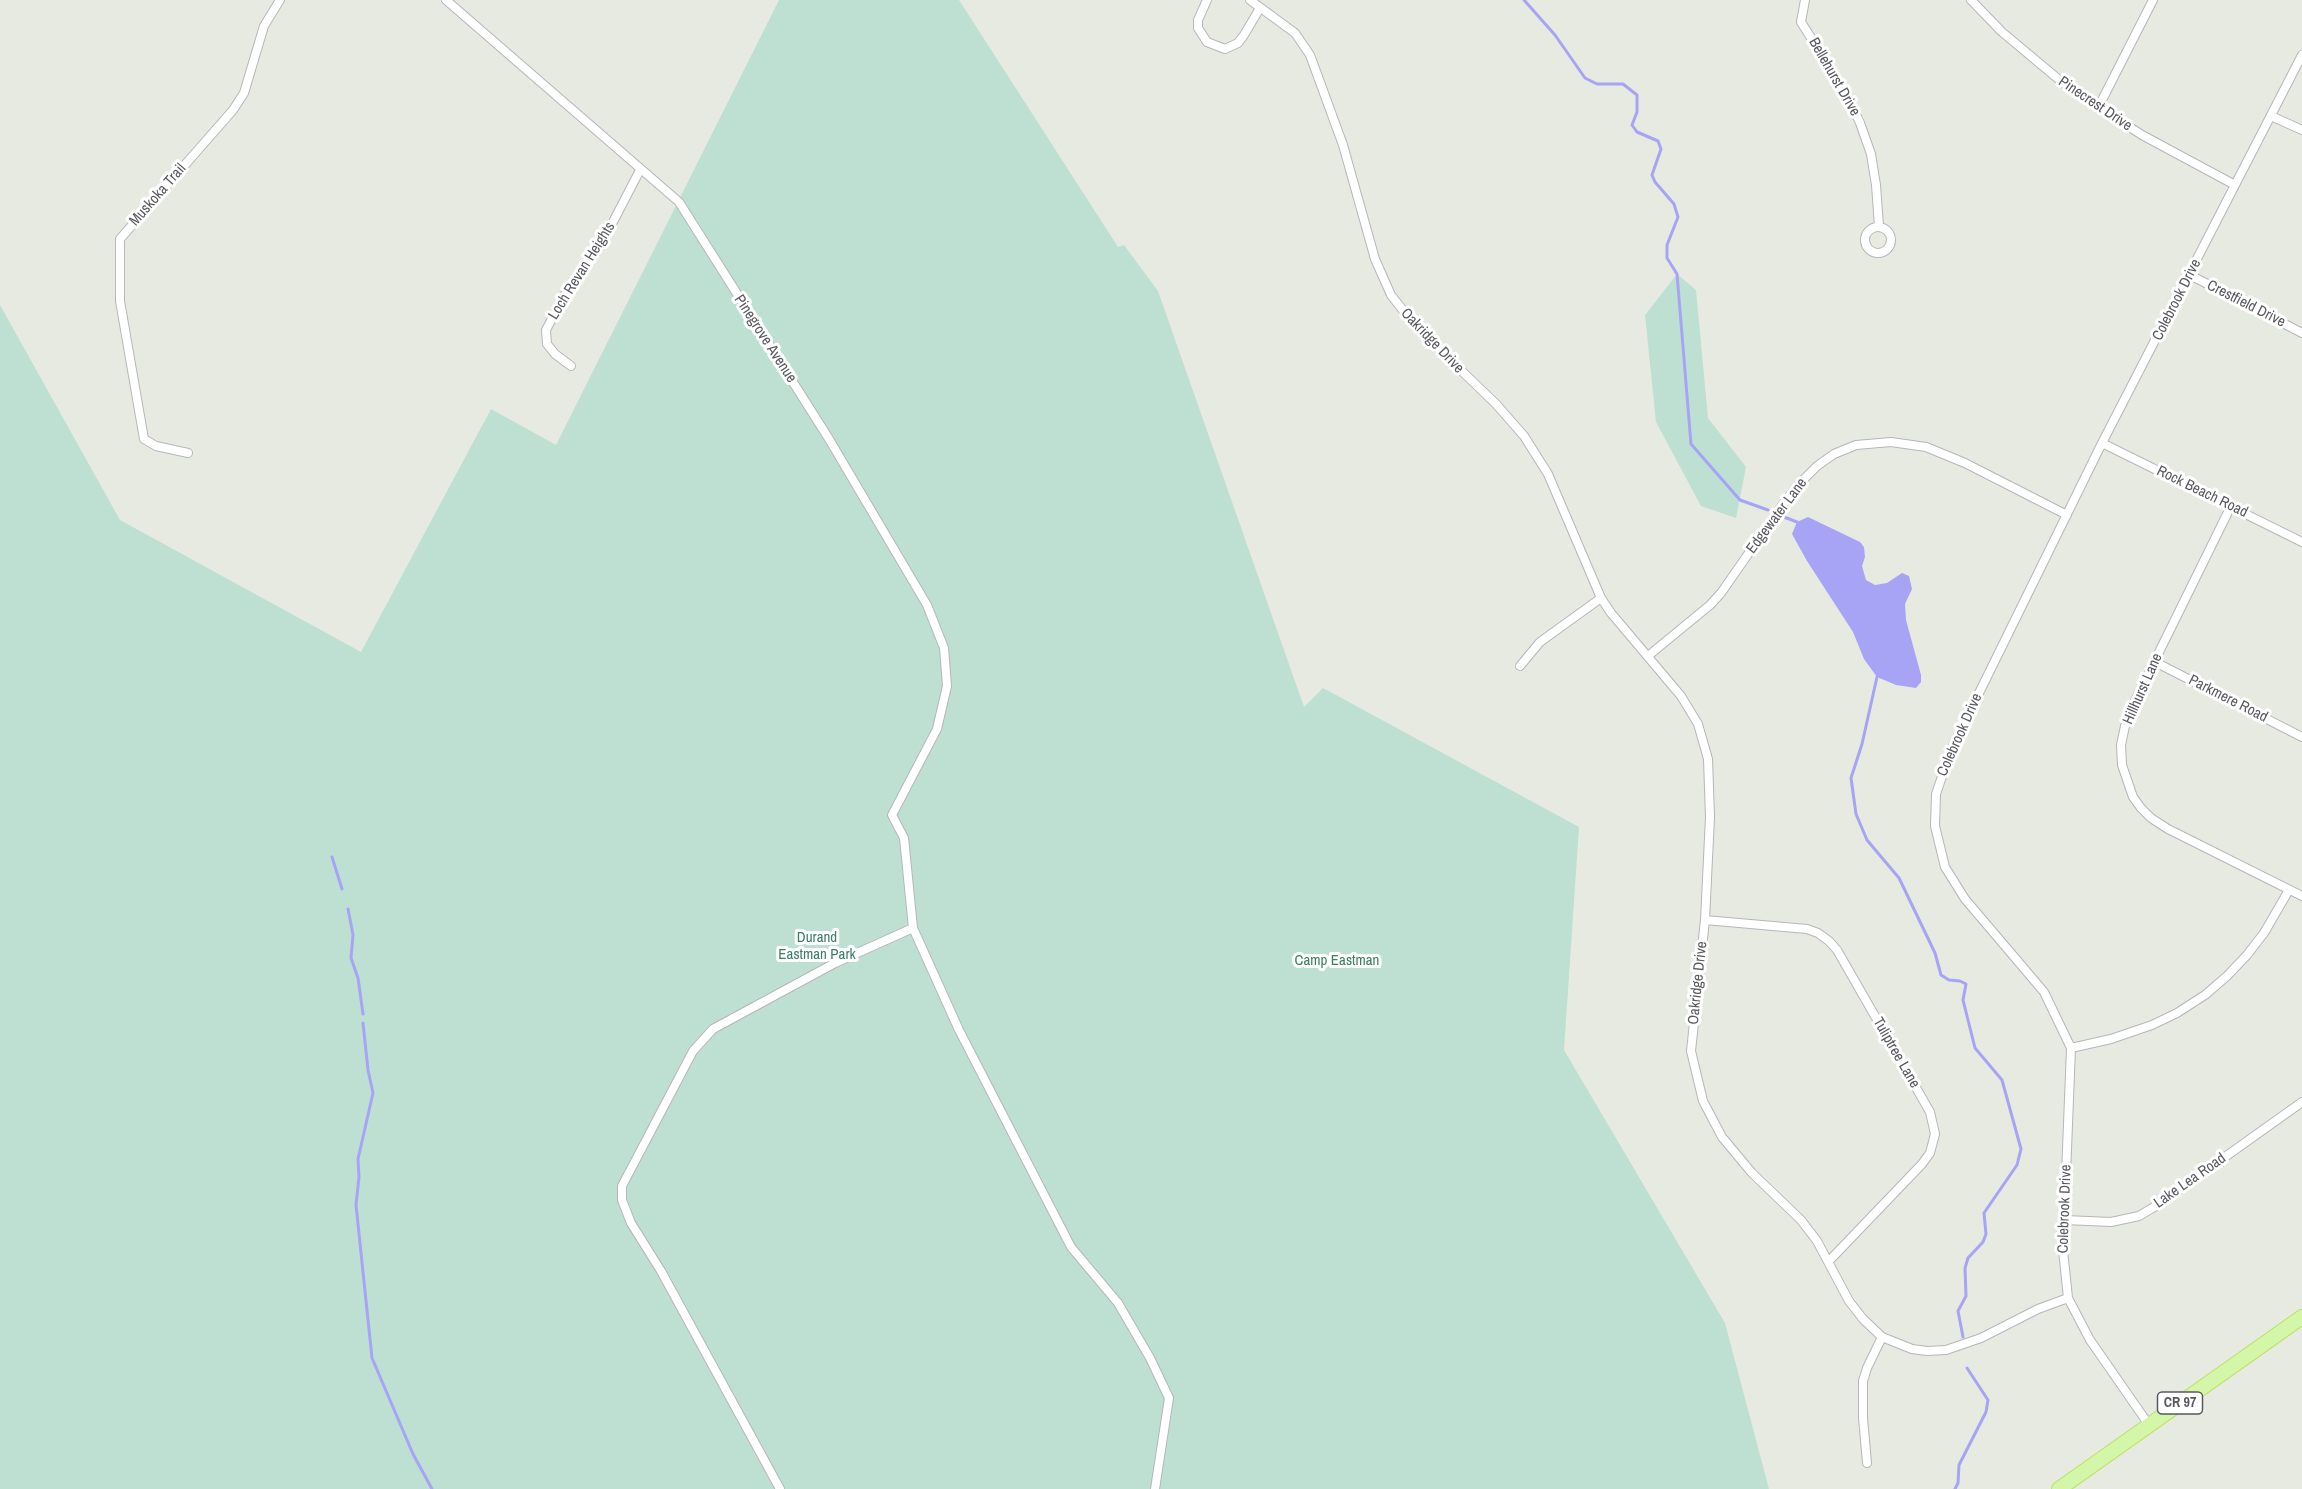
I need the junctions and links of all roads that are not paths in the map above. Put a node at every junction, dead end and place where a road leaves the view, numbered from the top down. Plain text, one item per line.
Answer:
1 (280, 0) edge
2 (446, 0) edge
3 (1207, 0) edge
4 (1250, 0) edge
5 (1805, 0) edge
6 (1971, 0) edge
7 (2152, 0) edge
8 (1260, 8) junction
9 (2302, 55) edge
10 (2098, 108) junction
11 (2271, 116) junction
12 (2302, 130) edge
13 (640, 170) junction
14 (2235, 185) junction
15 (1879, 226) dead end
16 (2190, 275) junction
17 (2302, 333) edge
18 (571, 366) dead end
19 (2102, 443) junction
20 (188, 453) dead end
21 (2231, 506) junction
22 (2067, 515) junction
23 (2302, 542) edge
24 (1601, 598) junction
25 (1648, 656) junction
26 (2155, 662) junction
27 (1520, 666) dead end
28 (2302, 736) edge
29 (2289, 890) junction
30 (2302, 896) edge
31 (1705, 920) junction
32 (913, 928) junction
33 (2071, 1048) junction
34 (2302, 1102) edge
35 (2065, 1220) junction
36 (1829, 1261) junction
37 (2068, 1298) junction
38 (2302, 1317) edge
39 (1882, 1337) junction
40 (2149, 1425) junction
41 (1867, 1463) dead end
42 (780, 1489) edge
43 (1155, 1489) edge
44 (2059, 1489) edge

1 - 20 street, Muskoka Trail
2 - 13 street, Pinegrove Avenue
3 - 8 street
4 - 8 street, Oakridge Drive
5 - 15 street, Bellehurst Drive
6 - 10 street, Pinecrest Drive
7 - 10 street
8 - 24 street, Oakridge Drive
9 - 11 street, Colebrook Drive
10 - 14 street, Pinecrest Drive
11 - 12 street
11 - 14 street, Colebrook Drive
13 - 18 street, Loch Revan Heights
13 - 32 street, Pinegrove Avenue
14 - 16 street, Colebrook Drive
16 - 17 street, Crestfield Drive
16 - 19 street, Colebrook Drive
19 - 21 street, Rock Beach Road
19 - 22 street, Colebrook Drive
21 - 23 street, Rock Beach Road
21 - 26 street, Hillhurst Lane
22 - 25 street, Edgewater Lane
22 - 33 street, Colebrook Drive
24 - 25 street, Oakridge Drive
24 - 27 street
25 - 31 street, Oakridge Drive
26 - 28 street, Parkmere Road
26 - 29 street, Hillhurst Lane
29 - 30 street, Hillhurst Lane
29 - 33 street
31 - 36 street, Oakridge Drive
31 - 36 street, Tuliptree Lane
32 - 42 street
32 - 43 street
33 - 35 street, Colebrook Drive
34 - 35 street, Lake Lea Road
35 - 37 street, Colebrook Drive
36 - 39 street, Oakridge Drive
37 - 39 street, Oakridge Drive
37 - 40 street, Colebrook Drive
38 - 40 main road, CR 97
39 - 41 street
40 - 44 main road, CR 97

